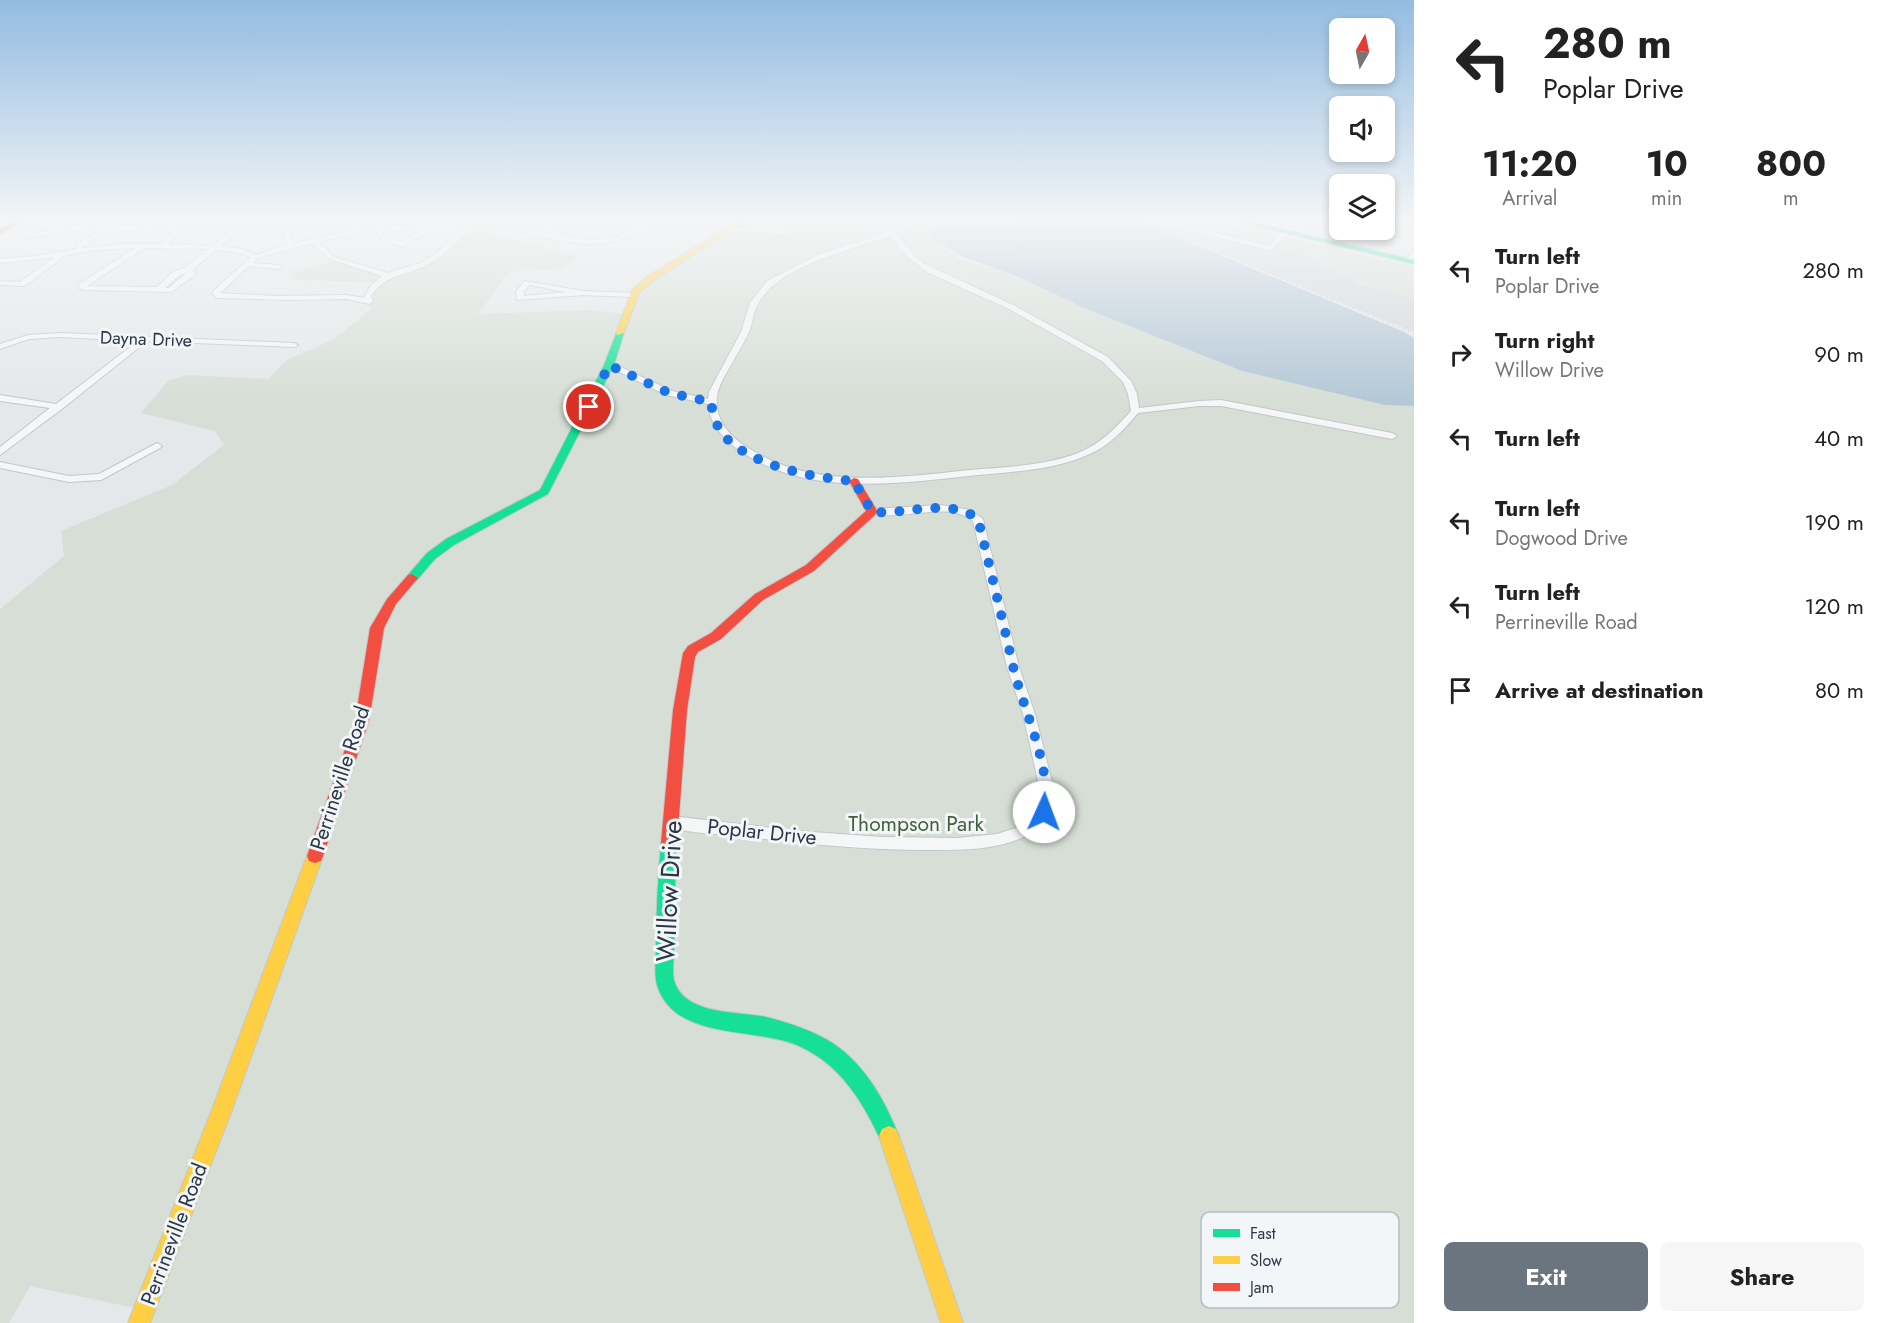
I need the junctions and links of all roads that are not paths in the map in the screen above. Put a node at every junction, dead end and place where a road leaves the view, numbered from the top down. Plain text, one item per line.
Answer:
1 (0, 283) edge
2 (24, 283) edge
3 (87, 283) edge
4 (102, 283) edge
5 (166, 283) edge
6 (227, 283) edge
7 (376, 283) edge
8 (646, 283) edge
9 (770, 283) edge
10 (958, 283) edge
11 (94, 289) junction
12 (583, 292) junction
13 (634, 295) junction
14 (145, 339) junction
15 (294, 345) dead end
16 (0, 347) edge
17 (609, 365) junction
18 (0, 398) edge
19 (711, 402) junction
20 (59, 406) junction
21 (1135, 411) junction
22 (1392, 436) dead end
23 (157, 446) dead end
24 (0, 452) edge
25 (0, 465) edge
26 (854, 481) junction
27 (872, 512) junction
28 (672, 822) junction
29 (139, 1323) edge
30 (952, 1323) edge

1 - 2 street
3 - 11 street
4 - 11 street
5 - 11 street
6 - 7 street
8 - 13 street, Perrineville Road
9 - 19 street
10 - 21 street
12 - 12 street
12 - 13 street
13 - 17 street, Perrineville Road
14 - 15 street, Dayna Drive
14 - 16 street, Dayna Drive
14 - 20 street
17 - 19 street
17 - 29 street, Perrineville Road
18 - 20 street
19 - 26 street
20 - 24 street
21 - 22 street
21 - 26 street
23 - 25 street
26 - 27 street
27 - 28 street, Willow Drive
27 - 28 street, Poplar Drive
28 - 30 street, Willow Drive

